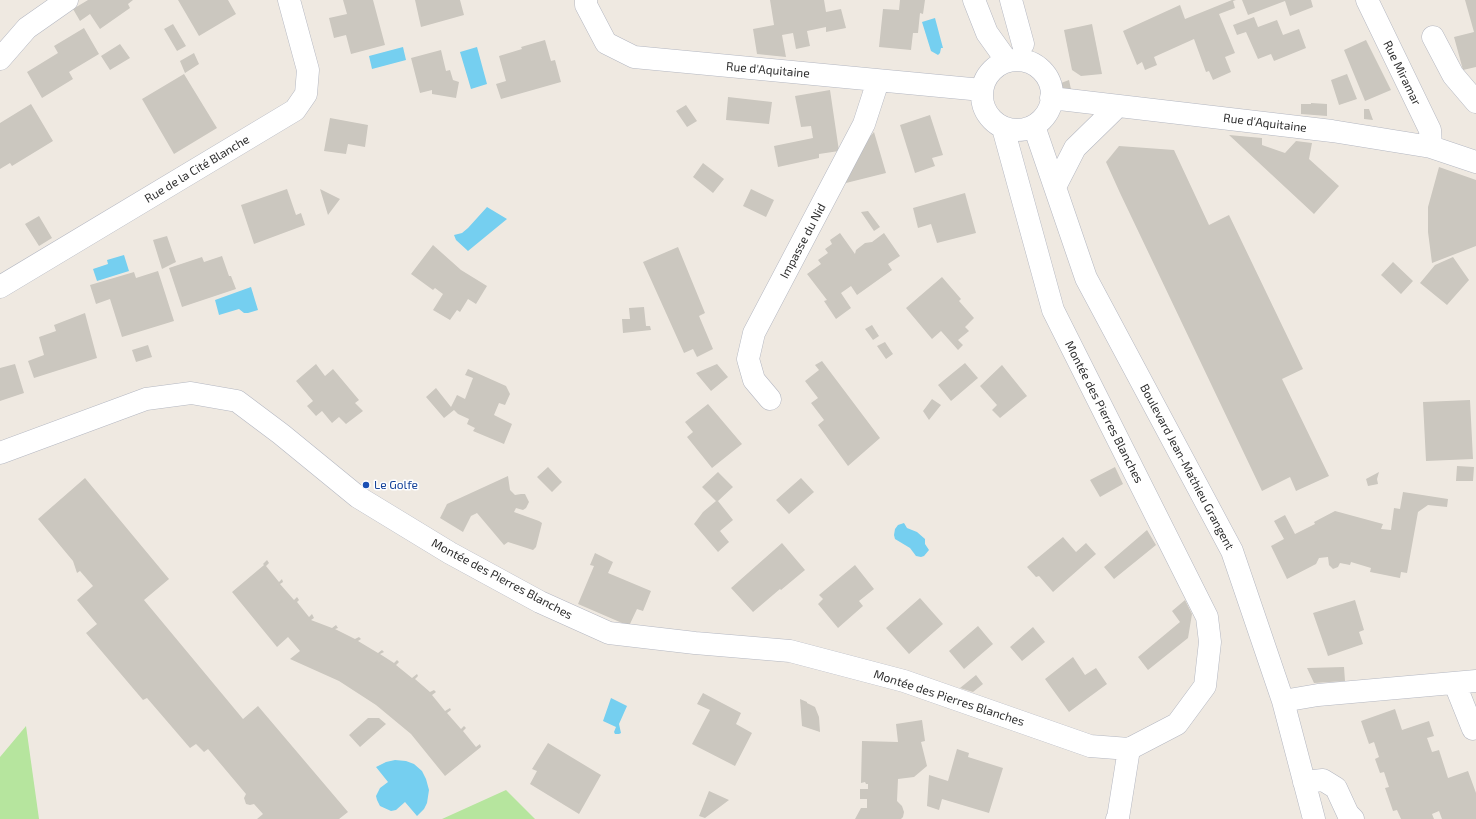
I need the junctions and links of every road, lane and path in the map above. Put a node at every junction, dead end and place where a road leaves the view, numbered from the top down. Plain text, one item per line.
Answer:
1 (68, 0) edge
2 (289, 0) edge
3 (586, 0) edge
4 (974, 0) edge
5 (1011, 0) edge
6 (1366, 0) edge
7 (1434, 37) dead end
8 (1023, 44) dead end
9 (0, 59) edge
10 (1007, 62) junction
11 (878, 80) junction
12 (982, 90) junction
13 (1052, 98) junction
14 (1476, 102) edge
15 (1118, 106) junction
16 (1034, 126) junction
17 (1003, 128) junction
18 (1431, 147) junction
19 (1476, 162) edge
20 (1055, 188) junction
21 (0, 287) edge
22 (770, 400) dead end
23 (0, 453) edge
24 (1476, 682) edge
25 (1454, 684) junction
26 (1282, 701) junction
27 (1473, 729) dead end
28 (1129, 749) junction
29 (1304, 782) junction
30 (1121, 819) edge
31 (1314, 819) edge
32 (1353, 819) edge

1 - 9 street
2 - 21 street, Rue de la Cité Blanche
3 - 11 street, Rue d'Aquitaine
4 - 10 street
5 - 8 street
6 - 18 street, Rue Miramar
7 - 14 street
10 - 12 street
10 - 13 street
11 - 12 street, Rue d'Aquitaine
11 - 22 street, Impasse du Nid
12 - 17 street
13 - 15 street, Rue d'Aquitaine
13 - 16 street
15 - 18 street, Rue d'Aquitaine
15 - 20 street
16 - 17 street
16 - 20 street, Boulevard Jean-Mathieu Grangent
17 - 28 street, Montée des Pierres Blanches
18 - 19 street, Rue d'Aquitaine
20 - 26 street, Boulevard Jean-Mathieu Grangent
23 - 28 street, Montée des Pierres Blanches
24 - 25 street
25 - 26 street
25 - 27 street
26 - 29 street, Boulevard Jean-Mathieu Grangent
28 - 30 street
29 - 31 street, Boulevard Jean-Mathieu Grangent
29 - 32 street

